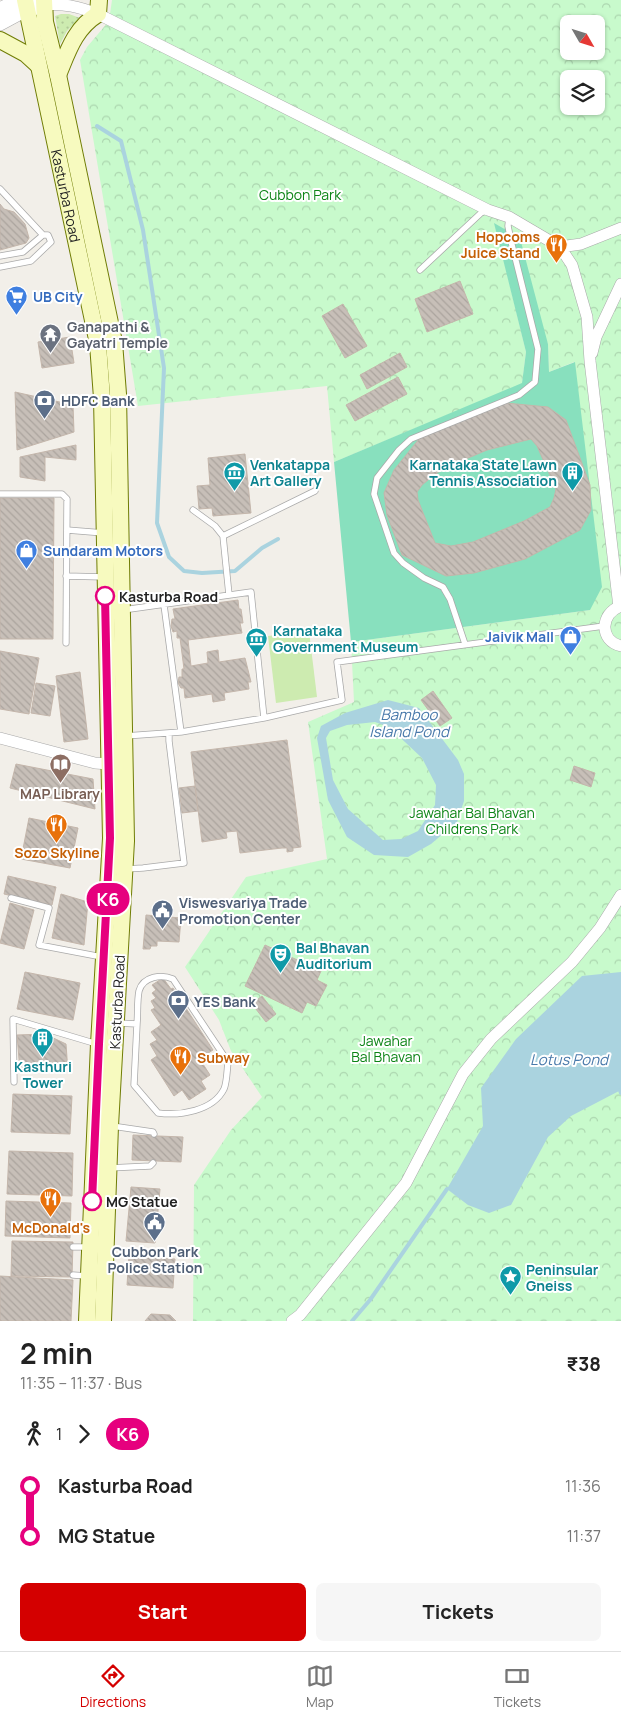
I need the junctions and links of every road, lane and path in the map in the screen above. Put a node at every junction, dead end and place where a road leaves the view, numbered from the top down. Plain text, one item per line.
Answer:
1 (44, 2) edge
2 (24, 3) edge
3 (98, 7) edge
4 (0, 10) edge
5 (0, 23) edge
6 (0, 40) edge
7 (38, 65) junction
8 (58, 75) junction
9 (0, 189) edge
10 (488, 210) junction
11 (508, 217) junction
12 (621, 228) edge
13 (43, 235) junction
14 (560, 246) junction
15 (0, 256) edge
16 (0, 267) edge
17 (420, 270) dead end
18 (621, 284) edge
19 (590, 361) junction
20 (315, 491) dead end
21 (0, 494) edge
22 (193, 510) dead end
23 (67, 530) junction
24 (104, 533) junction
25 (223, 536) junction
26 (66, 576) junction
27 (105, 576) junction
28 (229, 595) junction
29 (164, 605) junction
30 (620, 606) edge
31 (122, 610) junction
32 (604, 626) junction
33 (66, 643) dead end
34 (465, 644) junction
35 (621, 646) edge
36 (264, 718) junction
37 (181, 732) junction
38 (169, 733) junction
39 (125, 736) junction
40 (0, 738) edge
41 (109, 764) junction
42 (126, 869) junction
43 (621, 895) edge
44 (11, 898) dead end
45 (104, 958) junction
46 (116, 1023) junction
47 (138, 1024) junction
48 (99, 1044) junction
49 (14, 1082) dead end
50 (110, 1126) junction
51 (154, 1134) dead end
52 (153, 1162) dead end
53 (109, 1168) junction
54 (73, 1247) dead end
55 (90, 1247) junction
56 (87, 1321) edge
57 (103, 1321) edge
58 (292, 1321) edge

1 - 2 street
1 - 3 street
1 - 8 main road, Kasturba Road
2 - 4 street
2 - 5 street
2 - 7 main road, Kasturba Road
3 - 8 main road
3 - 10 street
6 - 7 main road
7 - 24 main road, Kasturba Road
8 - 31 main road, Kasturba Road
9 - 13 lane
10 - 11 street
10 - 17 lane
11 - 14 street
11 - 34 lane
12 - 14 street
13 - 15 lane
13 - 16 lane
14 - 19 street
18 - 19 street
19 - 30 street
20 - 25 lane
21 - 23 lane
22 - 25 lane
23 - 24 lane
23 - 26 lane
24 - 27 main road, Kasturba Road
25 - 28 lane
26 - 27 lane
26 - 33 lane
27 - 41 main road, Kasturba Road
28 - 29 lane
28 - 36 lane
29 - 31 lane
29 - 37 lane
30 - 32 street
31 - 39 main road, Kasturba Road
32 - 34 lane
32 - 35 street
34 - 36 lane
36 - 37 lane
37 - 38 lane
38 - 39 lane
38 - 42 lane
39 - 42 main road, Kasturba Road
40 - 41 street
41 - 45 main road, Kasturba Road
42 - 46 main road, Kasturba Road
43 - 58 street
44 - 45 lane
45 - 48 main road, Kasturba Road
46 - 47 lane
46 - 50 main road, Kasturba Road
47 - 47 lane
48 - 49 lane
48 - 55 main road, Kasturba Road
50 - 51 lane
50 - 53 main road, Kasturba Road
52 - 53 lane
53 - 57 main road, Kasturba Road
54 - 55 lane
55 - 56 main road, Kasturba Road

